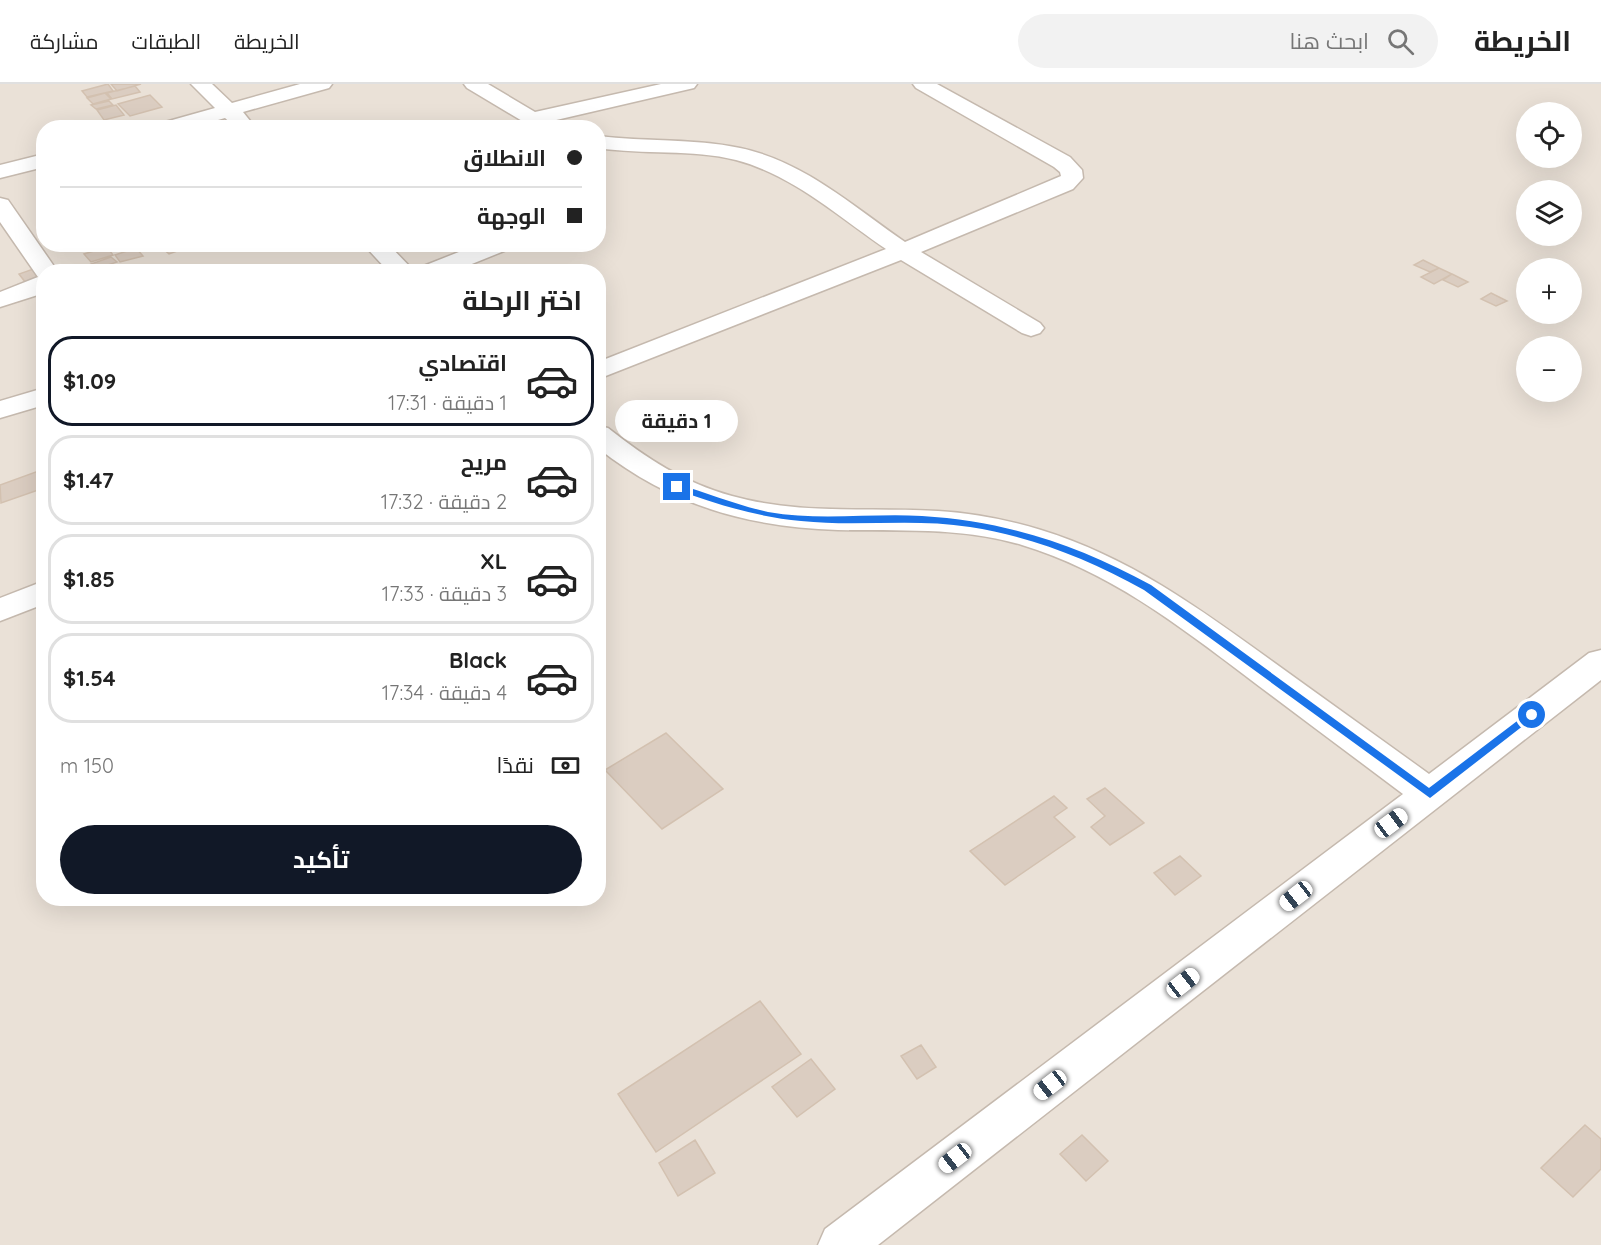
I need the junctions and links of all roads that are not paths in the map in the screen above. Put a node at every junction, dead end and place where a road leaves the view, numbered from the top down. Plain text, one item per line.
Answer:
1 (201, 84) edge
2 (322, 84) edge
3 (474, 84) edge
4 (687, 84) edge
5 (923, 84) edge
6 (228, 111) junction
7 (195, 120) edge
8 (238, 120) edge
9 (537, 120) edge
10 (553, 120) edge
11 (606, 142) edge
12 (0, 155) edge
13 (36, 161) edge
14 (36, 162) edge
15 (0, 172) edge
16 (0, 205) edge
17 (903, 251) junction
18 (382, 252) edge
19 (480, 252) edge
20 (395, 264) edge
21 (450, 264) edge
22 (36, 269) edge
23 (36, 284) edge
24 (0, 300) edge
25 (1030, 328) dead end
26 (606, 368) edge
27 (36, 399) edge
28 (0, 410) edge
29 (606, 440) edge
30 (36, 595) edge
31 (0, 610) edge
32 (1601, 662) edge
33 (1430, 794) junction
34 (841, 1245) edge

1 - 6 street
2 - 6 street
3 - 9 street
4 - 10 street
5 - 17 street
6 - 7 street
6 - 8 street
11 - 17 street
12 - 13 street
14 - 15 street
16 - 22 street
17 - 25 street
17 - 26 street
18 - 20 street
19 - 21 street
23 - 24 street
27 - 28 street
29 - 33 street
30 - 31 street
32 - 33 street
33 - 34 street

